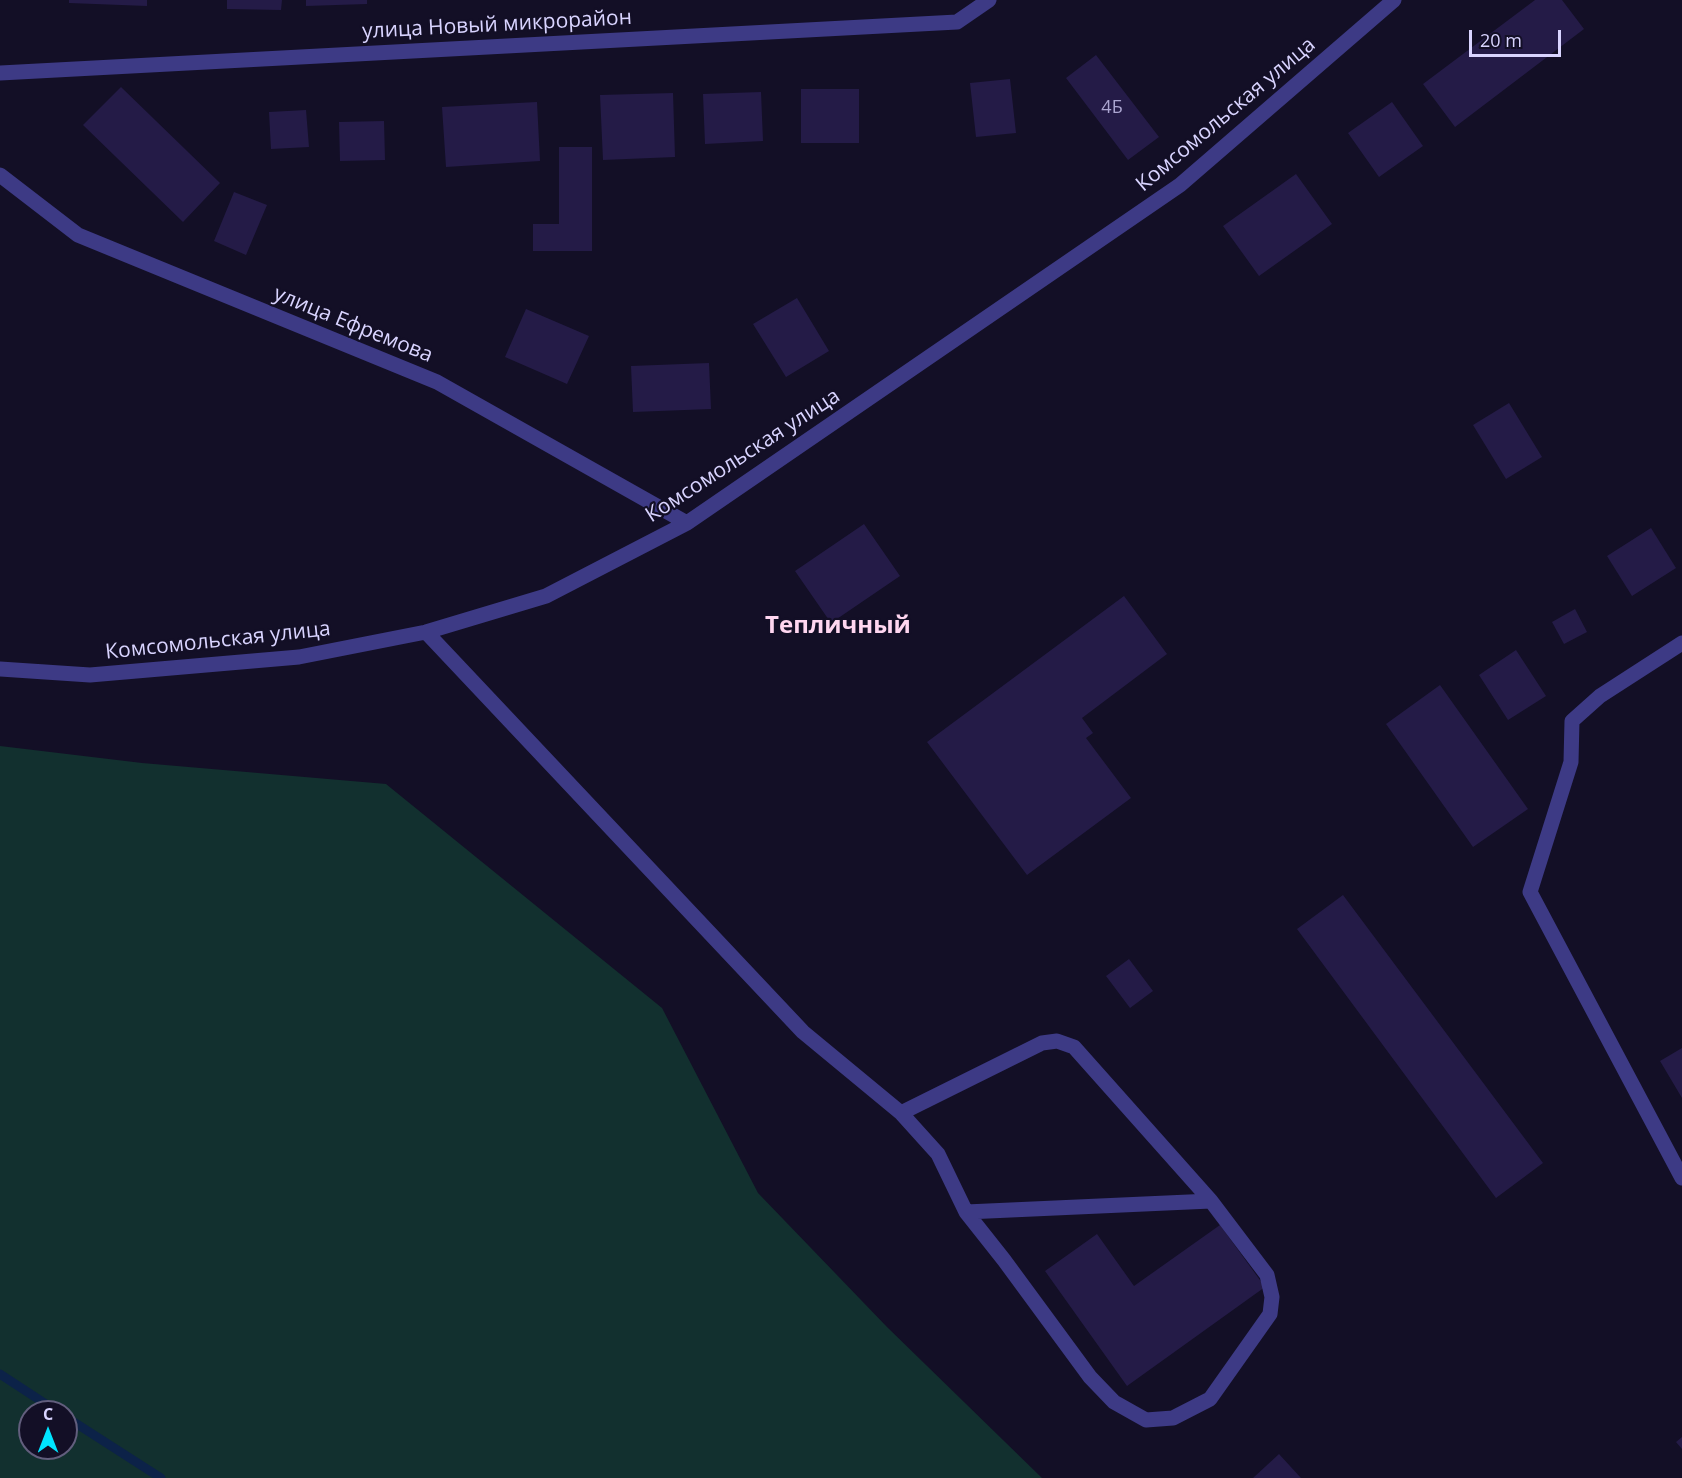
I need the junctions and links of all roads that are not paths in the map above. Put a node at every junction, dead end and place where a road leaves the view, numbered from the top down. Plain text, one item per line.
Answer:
1 (989, 0) edge
2 (1394, 0) edge
3 (0, 73) edge
4 (0, 175) edge
5 (687, 523) junction
6 (426, 632) junction
7 (1682, 643) edge
8 (0, 669) edge
9 (901, 1113) junction
10 (1682, 1178) edge
11 (1211, 1201) junction
12 (966, 1212) junction

1 - 3 street, улица Новый микрорайон
2 - 5 street, Комсомольская улица
4 - 5 street, улица Ефремова
5 - 6 street, Комсомольская улица
6 - 8 street, Комсомольская улица
6 - 9 street
7 - 10 street
9 - 11 street
9 - 12 street
11 - 12 street
11 - 12 street

